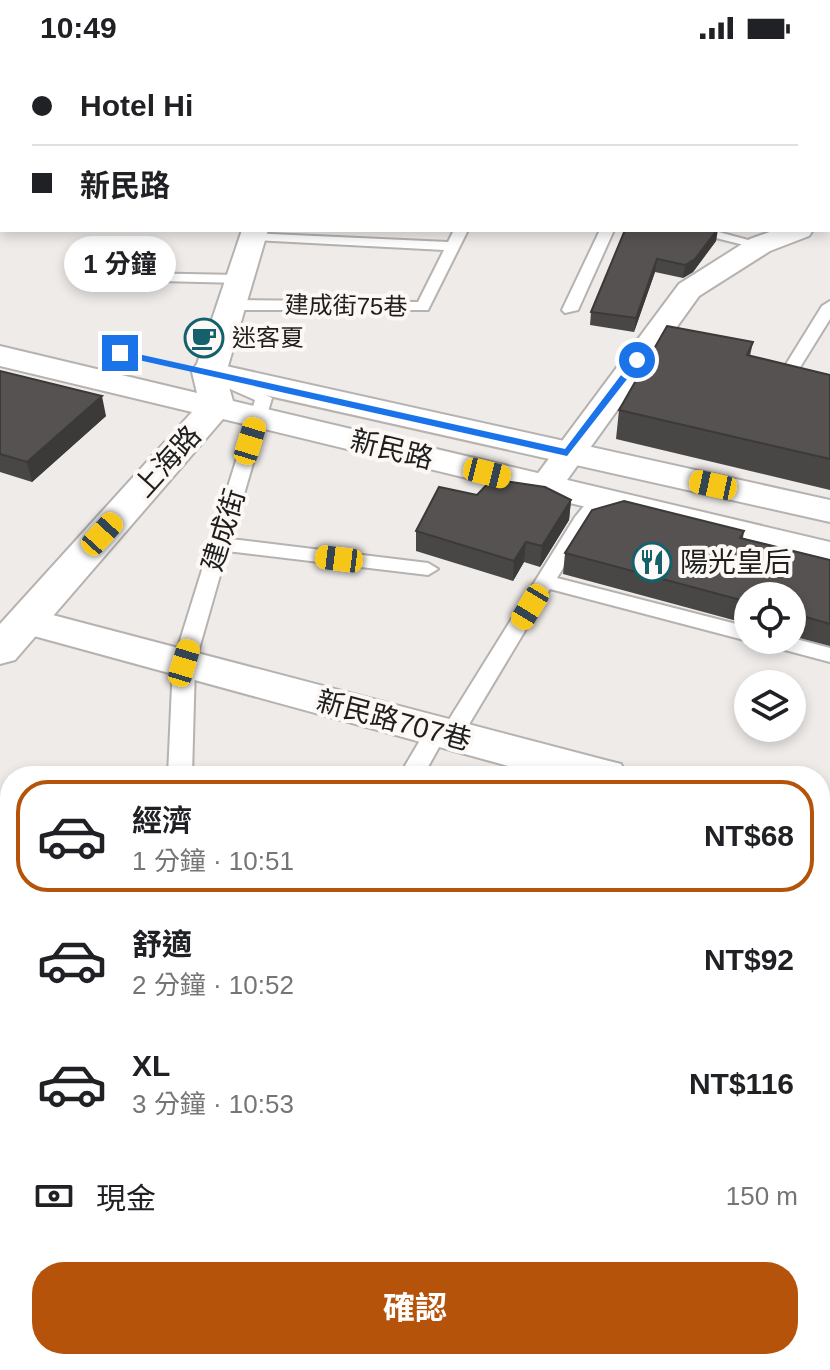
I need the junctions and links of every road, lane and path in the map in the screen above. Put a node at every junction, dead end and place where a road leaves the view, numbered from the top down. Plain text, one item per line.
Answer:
1 (460, 232) edge
2 (606, 232) edge
3 (700, 232) edge
4 (795, 232) edge
5 (254, 233) edge
6 (760, 245) junction
7 (452, 246) junction
8 (83, 276) dead end
9 (236, 292) junction
10 (830, 306) edge
11 (570, 310) dead end
12 (0, 326) edge
13 (0, 356) edge
14 (791, 369) edge
15 (213, 389) junction
16 (258, 415) junction
17 (567, 453) junction
18 (545, 487) junction
19 (600, 499) junction
20 (830, 511) edge
21 (219, 544) junction
22 (830, 554) edge
23 (428, 569) dead end
24 (545, 581) junction
25 (26, 621) junction
26 (734, 630) edge
27 (806, 649) edge
28 (0, 650) edge
29 (830, 655) edge
30 (184, 663) junction
31 (444, 733) junction
32 (180, 766) edge
33 (419, 766) edge
34 (568, 766) edge

1 - 7 lane, 建成街75巷
2 - 11 lane
3 - 6 lane
4 - 6 street
5 - 7 lane
5 - 9 street
6 - 17 street
7 - 9 lane, 建成街75巷
8 - 9 lane
9 - 15 street
10 - 14 lane
12 - 15 street, 新民路
13 - 15 street, 新民路
15 - 16 street, 新民路
15 - 17 street, 新民路
15 - 25 street, 上海路
16 - 18 street, 新民路
16 - 21 lane, 建成街
17 - 18 street
17 - 20 street, 新民路
18 - 19 street, 新民路
19 - 22 street, 新民路
19 - 24 lane
21 - 23 lane
21 - 30 lane, 建成街
24 - 26 lane
24 - 31 lane
25 - 28 street, 上海路
25 - 30 street, 新民路707巷
27 - 29 lane
30 - 31 street, 新民路707巷
30 - 32 lane, 建成街
31 - 33 lane
31 - 34 street, 新民路707巷

